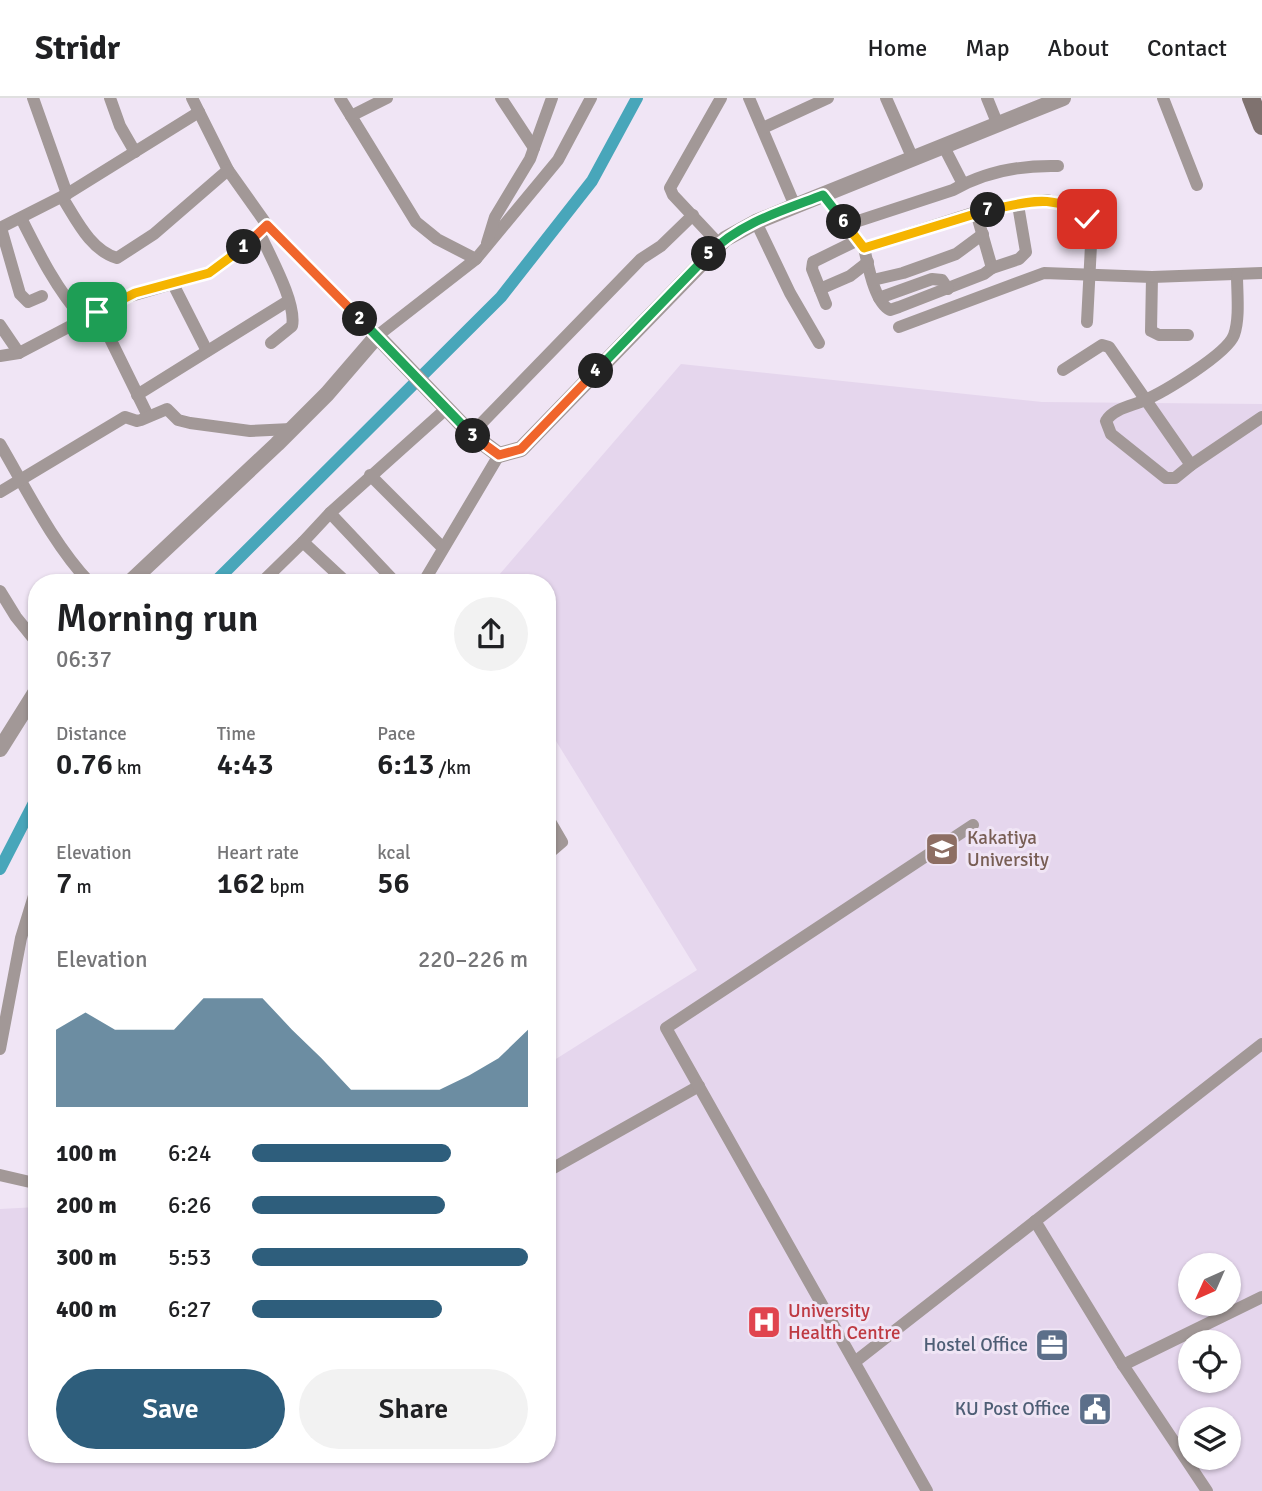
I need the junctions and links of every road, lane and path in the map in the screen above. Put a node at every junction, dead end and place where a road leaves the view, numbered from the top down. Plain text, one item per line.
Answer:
1 (33, 98) edge
2 (110, 98) edge
3 (192, 98) edge
4 (340, 98) edge
5 (387, 98) edge
6 (501, 98) edge
7 (591, 98) edge
8 (721, 98) edge
9 (749, 98) edge
10 (828, 98) edge
11 (886, 98) edge
12 (987, 98) edge
13 (1063, 98) edge
14 (1163, 98) edge
15 (1251, 98) edge
16 (550, 99) edge
17 (199, 113) junction
18 (351, 116) junction
19 (998, 125) junction
20 (1262, 126) edge
21 (763, 128) junction
22 (944, 146) junction
23 (534, 148) junction
24 (135, 152) junction
25 (913, 159) junction
26 (1058, 166) dead end
27 (228, 170) junction
28 (963, 184) junction
29 (1197, 185) dead end
30 (823, 195) junction
31 (64, 196) junction
32 (1017, 205) junction
33 (795, 206) junction
34 (976, 212) junction
35 (693, 215) junction
36 (21, 218) junction
37 (756, 222) junction
38 (846, 225) junction
39 (1, 228) edge
40 (263, 230) junction
41 (982, 234) junction
42 (719, 244) junction
43 (861, 244) junction
44 (486, 246) junction
45 (476, 258) junction
46 (867, 262) junction
47 (992, 268) junction
48 (1262, 273) edge
49 (1088, 275) junction
50 (1237, 275) junction
51 (1152, 277) junction
52 (873, 281) junction
53 (919, 284) junction
54 (173, 285) junction
55 (820, 289) junction
56 (948, 289) junction
57 (42, 296) dead end
58 (879, 298) junction
59 (923, 298) junction
60 (288, 301) junction
61 (826, 304) dead end
62 (97, 312) junction
63 (84, 320) junction
64 (1087, 322) dead end
65 (0, 326) edge
66 (899, 327) dead end
67 (1188, 335) dead end
68 (377, 336) junction
69 (271, 343) dead end
70 (819, 343) dead end
71 (207, 351) junction
72 (19, 353) junction
73 (0, 356) edge
74 (1063, 370) dead end
75 (137, 395) junction
76 (1145, 400) junction
77 (442, 406) junction
78 (148, 416) junction
79 (1262, 417) edge
80 (291, 429) junction
81 (471, 434) junction
82 (0, 444) edge
83 (499, 455) junction
84 (1191, 465) junction
85 (370, 475) junction
86 (20, 481) junction
87 (0, 492) edge
88 (330, 513) junction
89 (303, 542) junction
90 (443, 548) junction
91 (83, 574) edge
92 (138, 574) edge
93 (270, 574) edge
94 (337, 574) edge
95 (388, 574) edge
96 (428, 574) edge
97 (0, 591) edge
98 (28, 632) edge
99 (28, 704) edge
100 (0, 749) edge
101 (973, 825) dead end
102 (556, 832) edge
103 (556, 847) edge
104 (28, 914) edge
105 (1262, 1044) edge
106 (0, 1049) edge
107 (699, 1086) junction
108 (556, 1166) edge
109 (0, 1175) edge
110 (28, 1182) edge
111 (1035, 1222) junction
112 (1262, 1297) edge
113 (856, 1361) junction
114 (1123, 1366) junction
115 (927, 1491) edge
116 (1207, 1491) edge

1 - 31 street
2 - 24 street
3 - 17 street
4 - 18 street
5 - 18 street
6 - 23 street
7 - 44 street
8 - 35 street
9 - 21 street
10 - 21 street
11 - 25 street
12 - 19 street
13 - 19 street
14 - 29 street
15 - 20 main road
16 - 23 street
17 - 24 street
17 - 27 street
18 - 45 street
19 - 22 street
21 - 33 street
22 - 25 street
22 - 28 street
23 - 44 street
24 - 31 street
25 - 30 street
26 - 28 street
27 - 31 street
27 - 40 street
28 - 38 street
30 - 33 street
30 - 38 street
31 - 36 street
32 - 34 street
32 - 47 street
32 - 49 street
33 - 37 street
34 - 41 street
34 - 43 street
35 - 42 street
35 - 81 street
36 - 39 street
36 - 63 street
37 - 42 street
37 - 70 street
38 - 43 street
39 - 57 street
40 - 54 street
40 - 60 street
40 - 68 street
41 - 47 street
41 - 52 street
42 - 83 street
43 - 46 street
43 - 55 street
44 - 45 street
45 - 68 street
46 - 52 street
46 - 55 street
47 - 56 street
48 - 50 street
49 - 51 street
49 - 64 street
49 - 66 street
50 - 51 street
50 - 76 street
51 - 67 street
52 - 58 street
53 - 56 street
53 - 58 street
53 - 59 street
54 - 62 street
54 - 71 street
55 - 61 street
56 - 59 street
58 - 59 street
60 - 69 street
60 - 71 street
62 - 63 street
62 - 75 street
63 - 72 street
65 - 72 street
68 - 77 street
68 - 80 street
71 - 75 street
72 - 73 street
74 - 76 street
75 - 78 street
76 - 84 street
76 - 84 street
77 - 81 street
77 - 85 street
78 - 80 street
78 - 86 street
79 - 84 street
80 - 92 street
81 - 83 street
82 - 86 street
83 - 90 street
85 - 88 street
85 - 90 street
86 - 87 street
86 - 91 street
88 - 89 street
88 - 95 street
89 - 93 street
89 - 94 street
90 - 96 street
97 - 98 street
99 - 100 street
101 - 107 street
102 - 103 street
104 - 106 street
105 - 111 street
107 - 108 street
107 - 113 street
109 - 110 street
111 - 113 street
111 - 114 street
112 - 114 street
113 - 115 street
114 - 116 street

